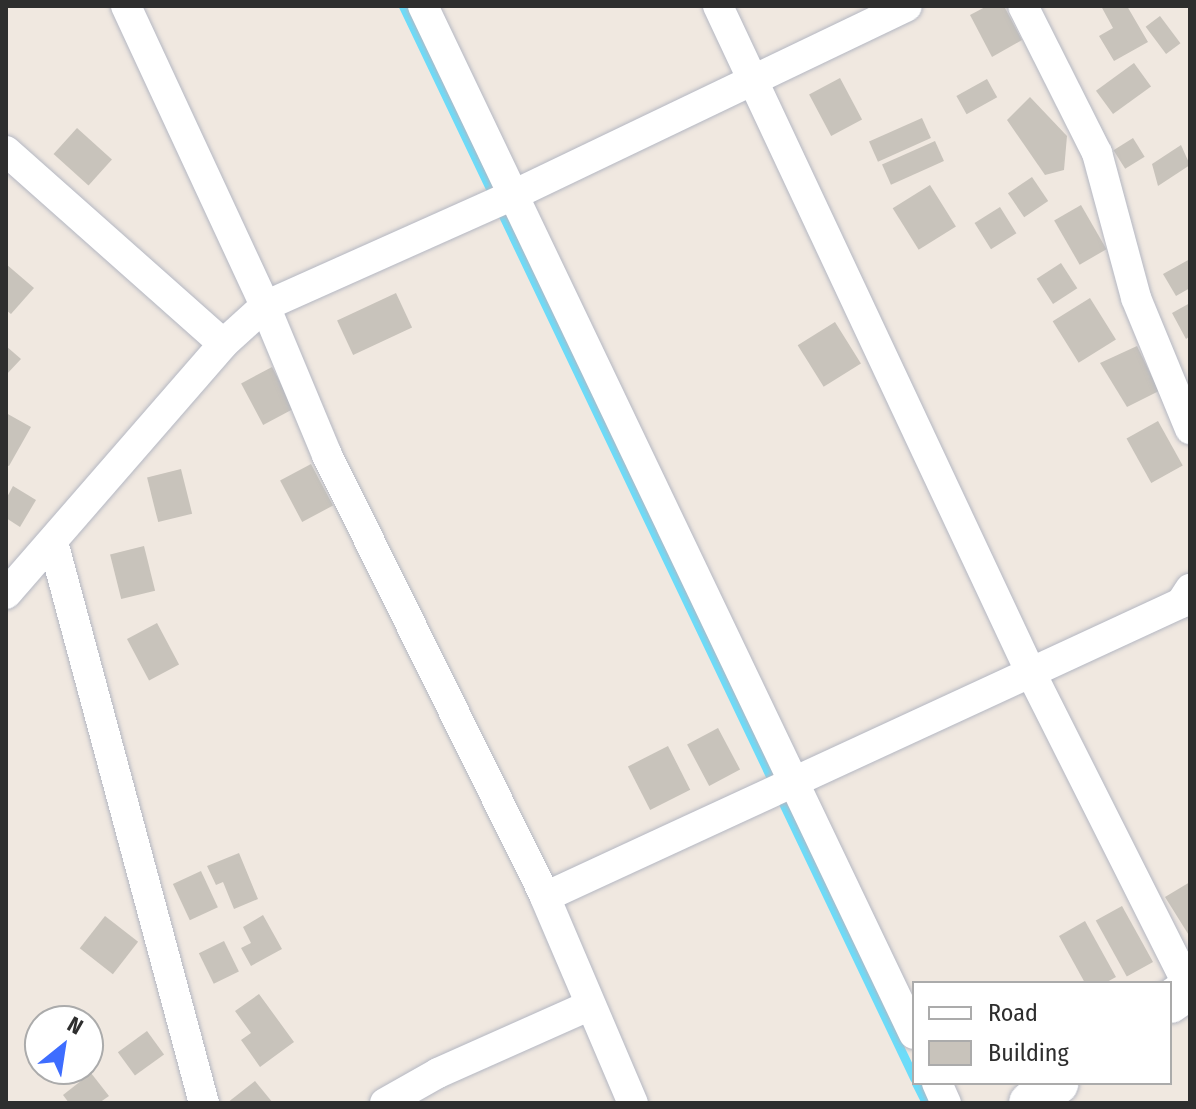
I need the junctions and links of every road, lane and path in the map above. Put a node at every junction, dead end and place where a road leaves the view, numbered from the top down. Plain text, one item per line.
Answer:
1 (126, 6) edge
2 (423, 6) edge
3 (718, 6) edge
4 (907, 6) edge
5 (1023, 6) edge
6 (753, 79) junction
7 (6, 151) edge
8 (510, 197) junction
9 (265, 306) junction
10 (223, 344) junction
11 (1190, 429) edge
12 (53, 542) junction
13 (1190, 589) edge
14 (6, 594) edge
15 (1030, 671) junction
16 (795, 778) junction
17 (545, 897) junction
18 (1190, 989) edge
19 (1172, 1001) edge
20 (591, 1005) junction
21 (912, 1030) edge
22 (1055, 1085) edge
23 (204, 1103) edge
24 (385, 1103) edge
25 (633, 1103) edge
26 (1030, 1103) edge

1 - 9 street
2 - 8 street
3 - 6 street
4 - 6 street
5 - 11 street
6 - 8 street
6 - 15 street
7 - 10 street
8 - 9 street
8 - 16 street
9 - 10 street
9 - 17 street
10 - 12 street
12 - 14 street
12 - 23 street
13 - 15 street
15 - 16 street
15 - 18 street
16 - 17 street
16 - 21 street
17 - 20 street
18 - 19 street
20 - 24 street
20 - 25 street
22 - 26 street

